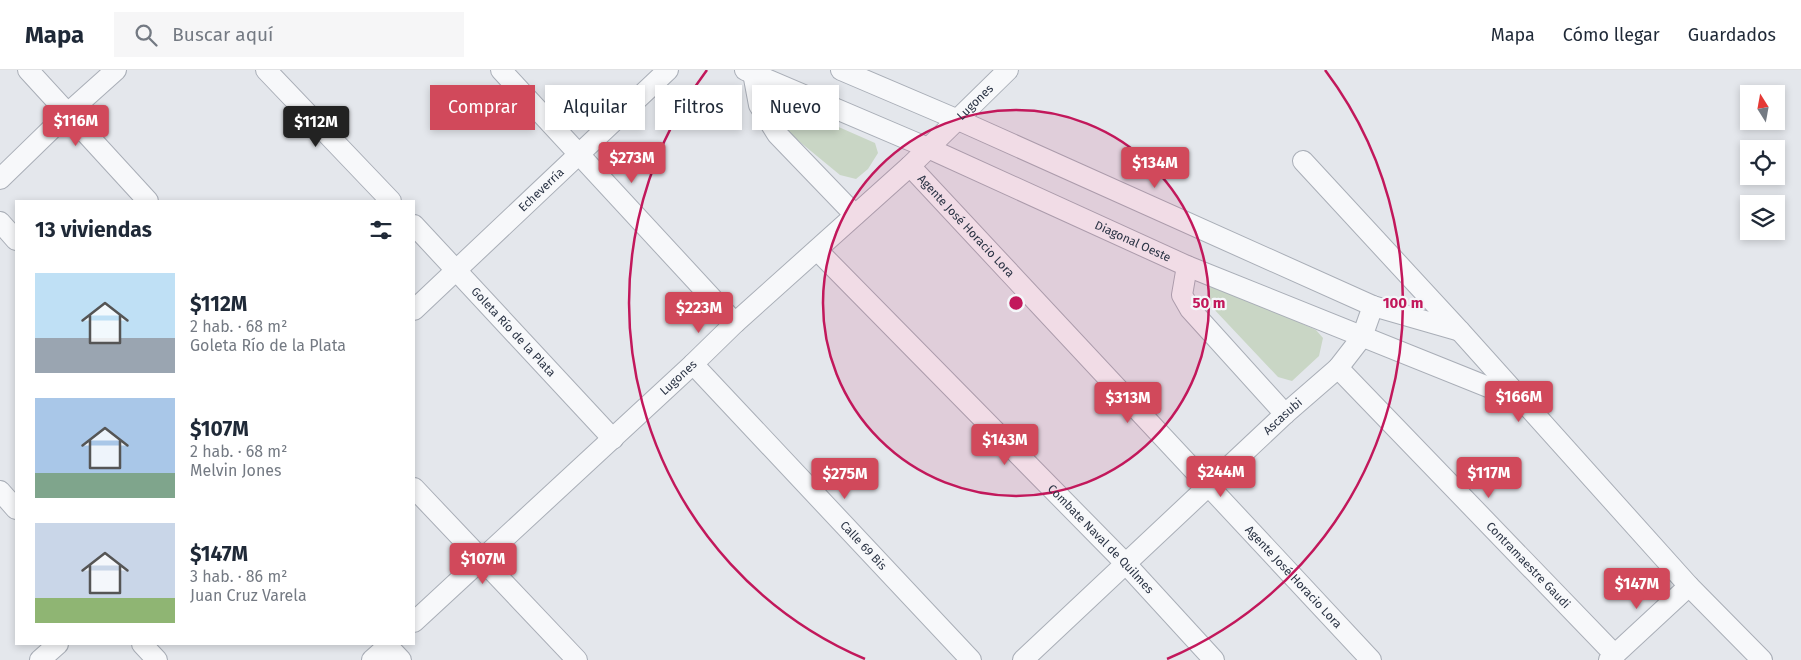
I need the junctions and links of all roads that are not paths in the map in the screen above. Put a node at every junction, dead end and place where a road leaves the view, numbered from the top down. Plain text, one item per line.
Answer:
1 (28, 70) edge
2 (116, 70) edge
3 (266, 70) edge
4 (501, 70) edge
5 (668, 70) edge
6 (841, 70) edge
7 (1008, 70) edge
8 (749, 72) edge
9 (68, 112) junction
10 (956, 119) junction
11 (928, 148) junction
12 (579, 153) junction
13 (1304, 161) dead end
14 (910, 166) junction
15 (0, 179) edge
16 (147, 200) edge
17 (390, 200) edge
18 (855, 215) junction
19 (0, 222) edge
20 (415, 226) edge
21 (15, 239) edge
22 (817, 250) junction
23 (1187, 266) junction
24 (456, 269) junction
25 (1373, 306) junction
26 (415, 309) edge
27 (735, 323) junction
28 (1460, 331) junction
29 (1362, 337) junction
30 (694, 364) junction
31 (1338, 368) junction
32 (1524, 401) junction
33 (1285, 414) junction
34 (613, 438) junction
35 (1209, 485) junction
36 (415, 489) edge
37 (0, 491) edge
38 (15, 508) edge
39 (482, 559) junction
40 (1126, 564) junction
41 (1689, 586) junction
42 (415, 621) edge
43 (57, 645) edge
44 (143, 645) edge
45 (391, 648) edge
46 (1612, 658) edge
47 (40, 660) edge
48 (157, 660) edge
49 (372, 660) edge
50 (577, 660) edge
51 (971, 660) edge
52 (1023, 660) edge
53 (1214, 660) edge
54 (1371, 660) edge
55 (1762, 660) edge

1 - 9 street
2 - 9 street
3 - 17 street
4 - 12 street
5 - 12 street, Echeverría
6 - 10 street
7 - 10 street, Lugones
8 - 11 street, Diagonal Oeste
8 - 18 street
9 - 15 street
9 - 16 street
10 - 11 street, Lugones
10 - 25 street
11 - 14 street, Lugones
11 - 23 street, Diagonal Oeste
12 - 24 street, Echeverría
12 - 27 street
13 - 28 street
14 - 18 street, Lugones
14 - 35 street, Agente José Horacio Lora
18 - 22 street, Lugones
19 - 21 street
20 - 24 street, Goleta Río de la Plata
22 - 27 street, Lugones
22 - 40 street, Combate Naval de Quilmes
23 - 29 street, Diagonal Oeste
23 - 33 street
24 - 26 street, Echeverría
24 - 34 street, Goleta Río de la Plata
25 - 28 street
25 - 29 street, Ascasubi
27 - 30 street, Lugones
28 - 32 street
29 - 31 street, Ascasubi
29 - 32 street, Diagonal Oeste
30 - 34 street, Lugones
30 - 51 street, Calle 69 Bis
31 - 33 street, Ascasubi
31 - 46 street, Contramaestre Gaudi
32 - 41 street
33 - 35 street, Ascasubi
34 - 39 street, Lugones
35 - 40 street, Ascasubi
35 - 54 street, Agente José Horacio Lora
36 - 39 street
37 - 38 street
39 - 42 street, Lugones
39 - 50 street
40 - 52 street, Ascasubi
40 - 53 street, Combate Naval de Quilmes
41 - 46 street
41 - 55 street
43 - 47 street
44 - 48 street
45 - 49 street

